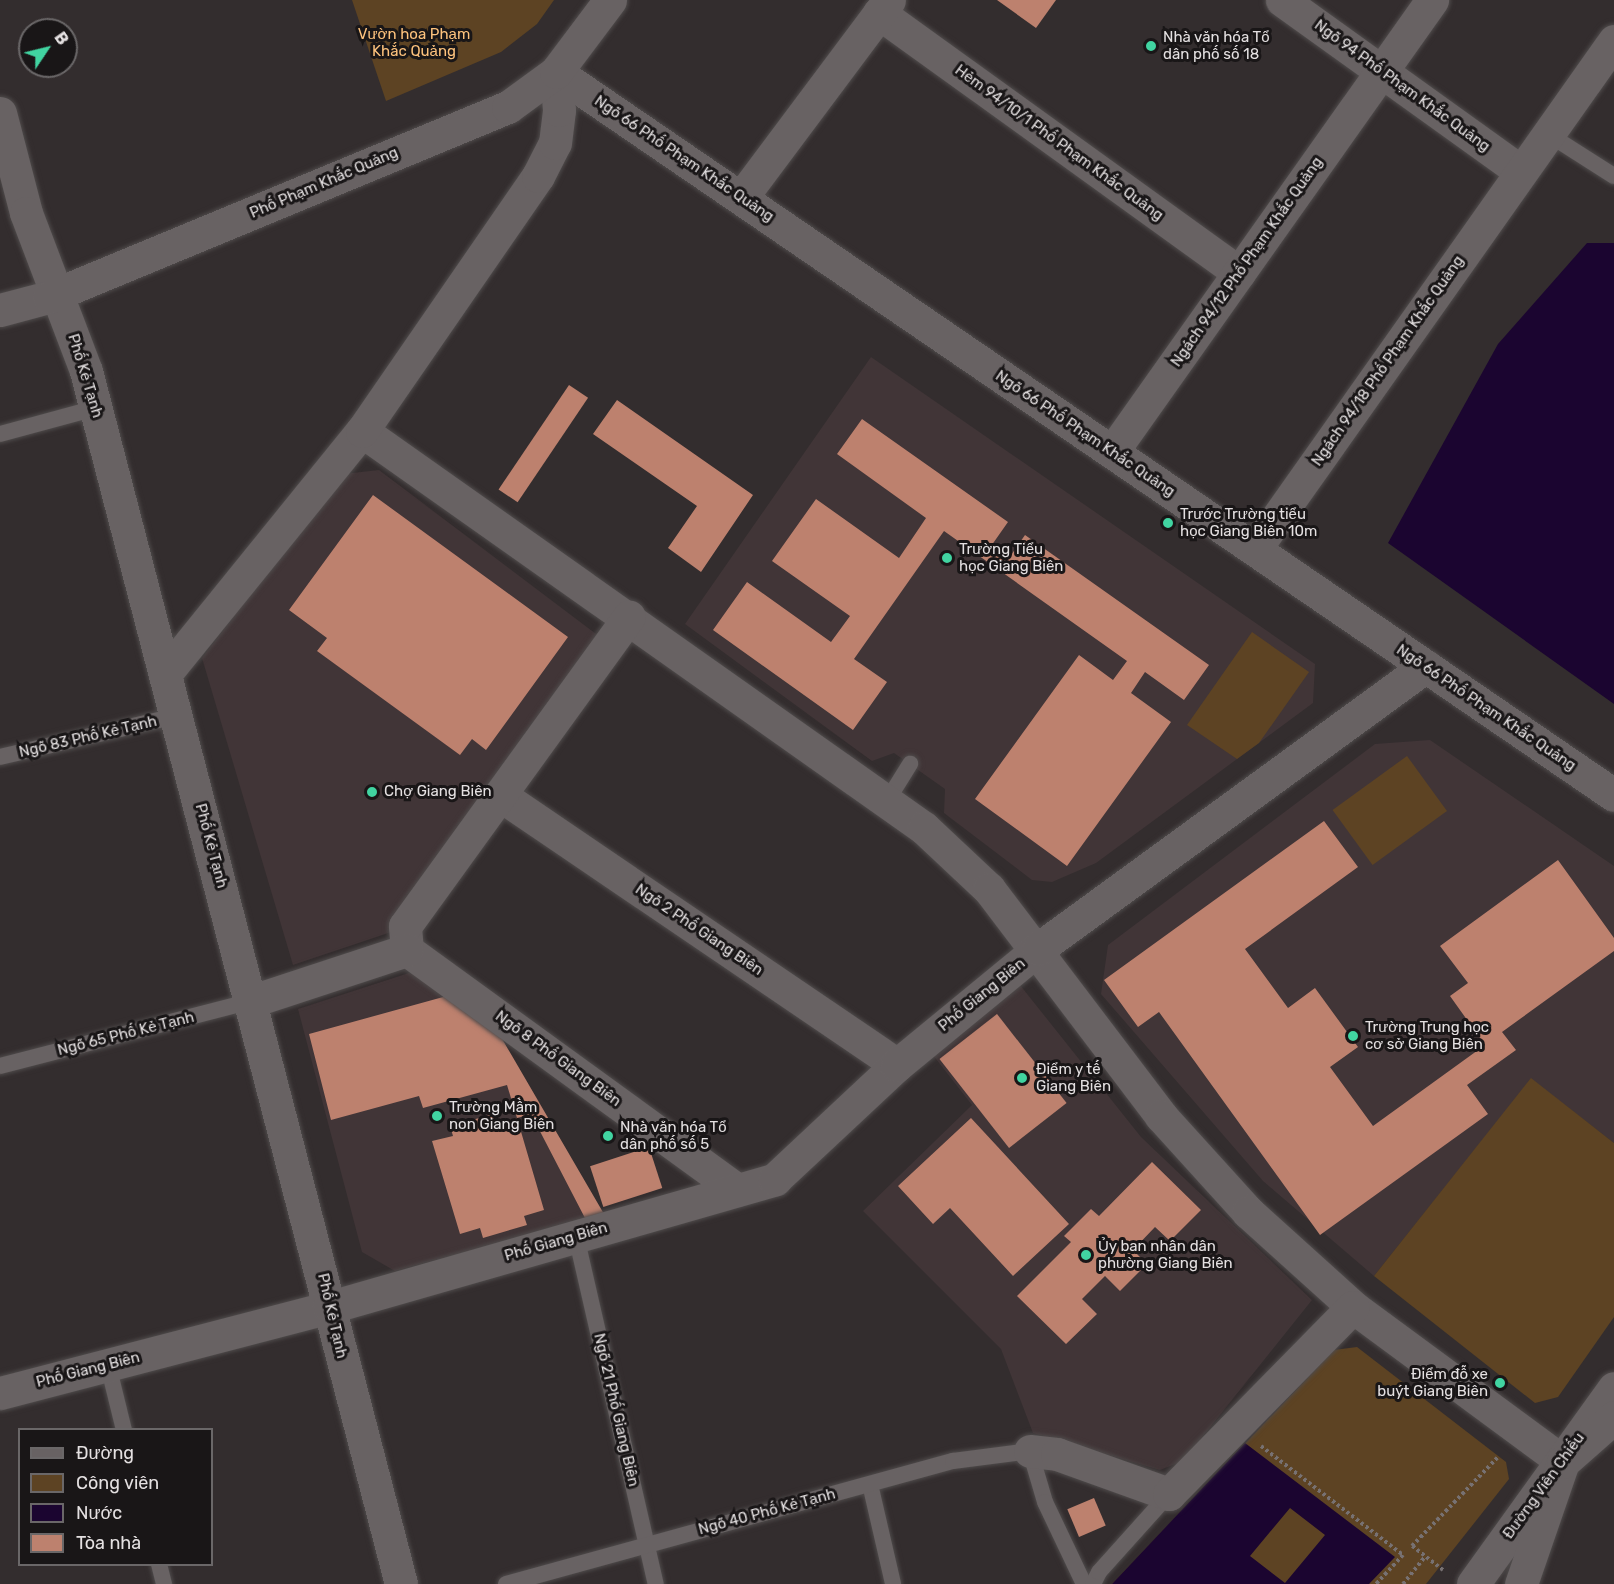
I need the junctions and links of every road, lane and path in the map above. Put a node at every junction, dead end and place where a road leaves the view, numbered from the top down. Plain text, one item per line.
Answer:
1 (610, 0) edge
2 (1282, 0) edge
3 (1432, 0) edge
4 (884, 6) edge
5 (1614, 41) edge
6 (556, 72) junction
7 (1382, 72) junction
8 (0, 113) edge
9 (1548, 134) junction
10 (1521, 172) junction
11 (1614, 176) edge
12 (741, 198) junction
13 (1239, 273) junction
14 (57, 293) junction
15 (0, 310) edge
16 (96, 408) junction
17 (362, 431) junction
18 (0, 434) edge
19 (1112, 452) junction
20 (1255, 549) junction
21 (628, 617) junction
22 (1426, 666) junction
23 (165, 674) junction
24 (176, 716) junction
25 (0, 757) edge
26 (910, 764) dead end
27 (500, 795) junction
28 (1614, 795) edge
29 (886, 801) junction
30 (1038, 949) junction
31 (407, 950) junction
32 (252, 1001) junction
33 (897, 1065) junction
34 (0, 1066) edge
35 (737, 1190) junction
36 (576, 1236) junction
37 (330, 1307) junction
38 (1353, 1307) junction
39 (108, 1365) junction
40 (1614, 1388) edge
41 (0, 1393) edge
42 (1614, 1417) edge
43 (124, 1428) edge
44 (1259, 1444) dead end
45 (1505, 1449) dead end
46 (1030, 1451) junction
47 (1563, 1462) junction
48 (870, 1484) junction
49 (1169, 1494) junction
50 (647, 1545) junction
51 (1425, 1557) junction
52 (160, 1566) edge
53 (1460, 1579) edge
54 (164, 1584) edge
55 (401, 1584) edge
56 (506, 1584) edge
57 (656, 1584) edge
58 (893, 1584) edge
59 (1084, 1584) edge
60 (1093, 1584) edge
61 (1376, 1584) edge
62 (1403, 1584) edge
63 (1521, 1584) edge

1 - 6 street, Phố Phạm Khắc Quảng
2 - 7 street, Ngõ 94 Phố Phạm Khắc Quảng
3 - 7 street, Ngách 94/12 Phố Phạm Khắc Quảng
4 - 12 street
4 - 13 street, Hẻm 94/10/1 Phố Phạm Khắc Quảng
5 - 9 street, Ngách 94/18 Phố Phạm Khắc Quảng
6 - 12 street, Ngõ 66 Phố Phạm Khắc Quảng
6 - 14 street, Phố Phạm Khắc Quảng
6 - 17 street
7 - 10 street, Ngõ 94 Phố Phạm Khắc Quảng
7 - 13 street, Ngách 94/12 Phố Phạm Khắc Quảng
8 - 14 street, Phố Kẻ Tạnh
9 - 10 street, Ngách 94/18 Phố Phạm Khắc Quảng
9 - 11 lane
10 - 20 street, Ngách 94/18 Phố Phạm Khắc Quảng
12 - 19 street, Ngõ 66 Phố Phạm Khắc Quảng
13 - 19 street, Ngách 94/12 Phố Phạm Khắc Quảng
14 - 15 street, Phố Phạm Khắc Quảng
14 - 16 street, Phố Kẻ Tạnh
16 - 18 lane
16 - 23 street, Phố Kẻ Tạnh
17 - 21 street
17 - 23 street
19 - 20 street, Ngõ 66 Phố Phạm Khắc Quảng
20 - 22 street, Ngõ 66 Phố Phạm Khắc Quảng
21 - 27 street
21 - 29 street
22 - 28 street, Ngõ 66 Phố Phạm Khắc Quảng
22 - 30 street, Phố Giang Biên
23 - 24 street, Phố Kẻ Tạnh
24 - 25 lane, Ngõ 83 Phố Kẻ Tạnh
24 - 32 street, Phố Kẻ Tạnh
26 - 29 lane
27 - 31 street
27 - 33 street, Ngõ 2 Phố Giang Biên
29 - 30 street
30 - 33 street, Phố Giang Biên
30 - 38 street
31 - 32 street
31 - 35 street, Ngõ 8 Phố Giang Biên
32 - 34 lane, Ngõ 65 Phố Kẻ Tạnh
32 - 37 street, Phố Kẻ Tạnh
33 - 35 street, Phố Giang Biên
35 - 36 street, Phố Giang Biên
36 - 37 street, Phố Giang Biên
36 - 50 lane, Ngõ 21 Phố Giang Biên
37 - 39 street, Phố Giang Biên
37 - 55 street, Phố Kẻ Tạnh
38 - 47 street
38 - 49 street
39 - 41 street, Phố Giang Biên
39 - 43 lane
40 - 47 street, Đường Viên Chiếu
42 - 47 street
44 - 61 path
45 - 51 path
46 - 48 lane, Ngõ 40 Phố Kẻ Tạnh
46 - 49 street
46 - 59 lane
47 - 53 street, Đường Viên Chiếu
47 - 63 street
48 - 50 lane, Ngõ 40 Phố Kẻ Tạnh
48 - 58 lane
49 - 60 lane
50 - 56 lane, Ngõ 40 Phố Kẻ Tạnh
50 - 57 lane, Ngõ 21 Phố Giang Biên
51 - 53 path
51 - 62 path
52 - 54 lane

